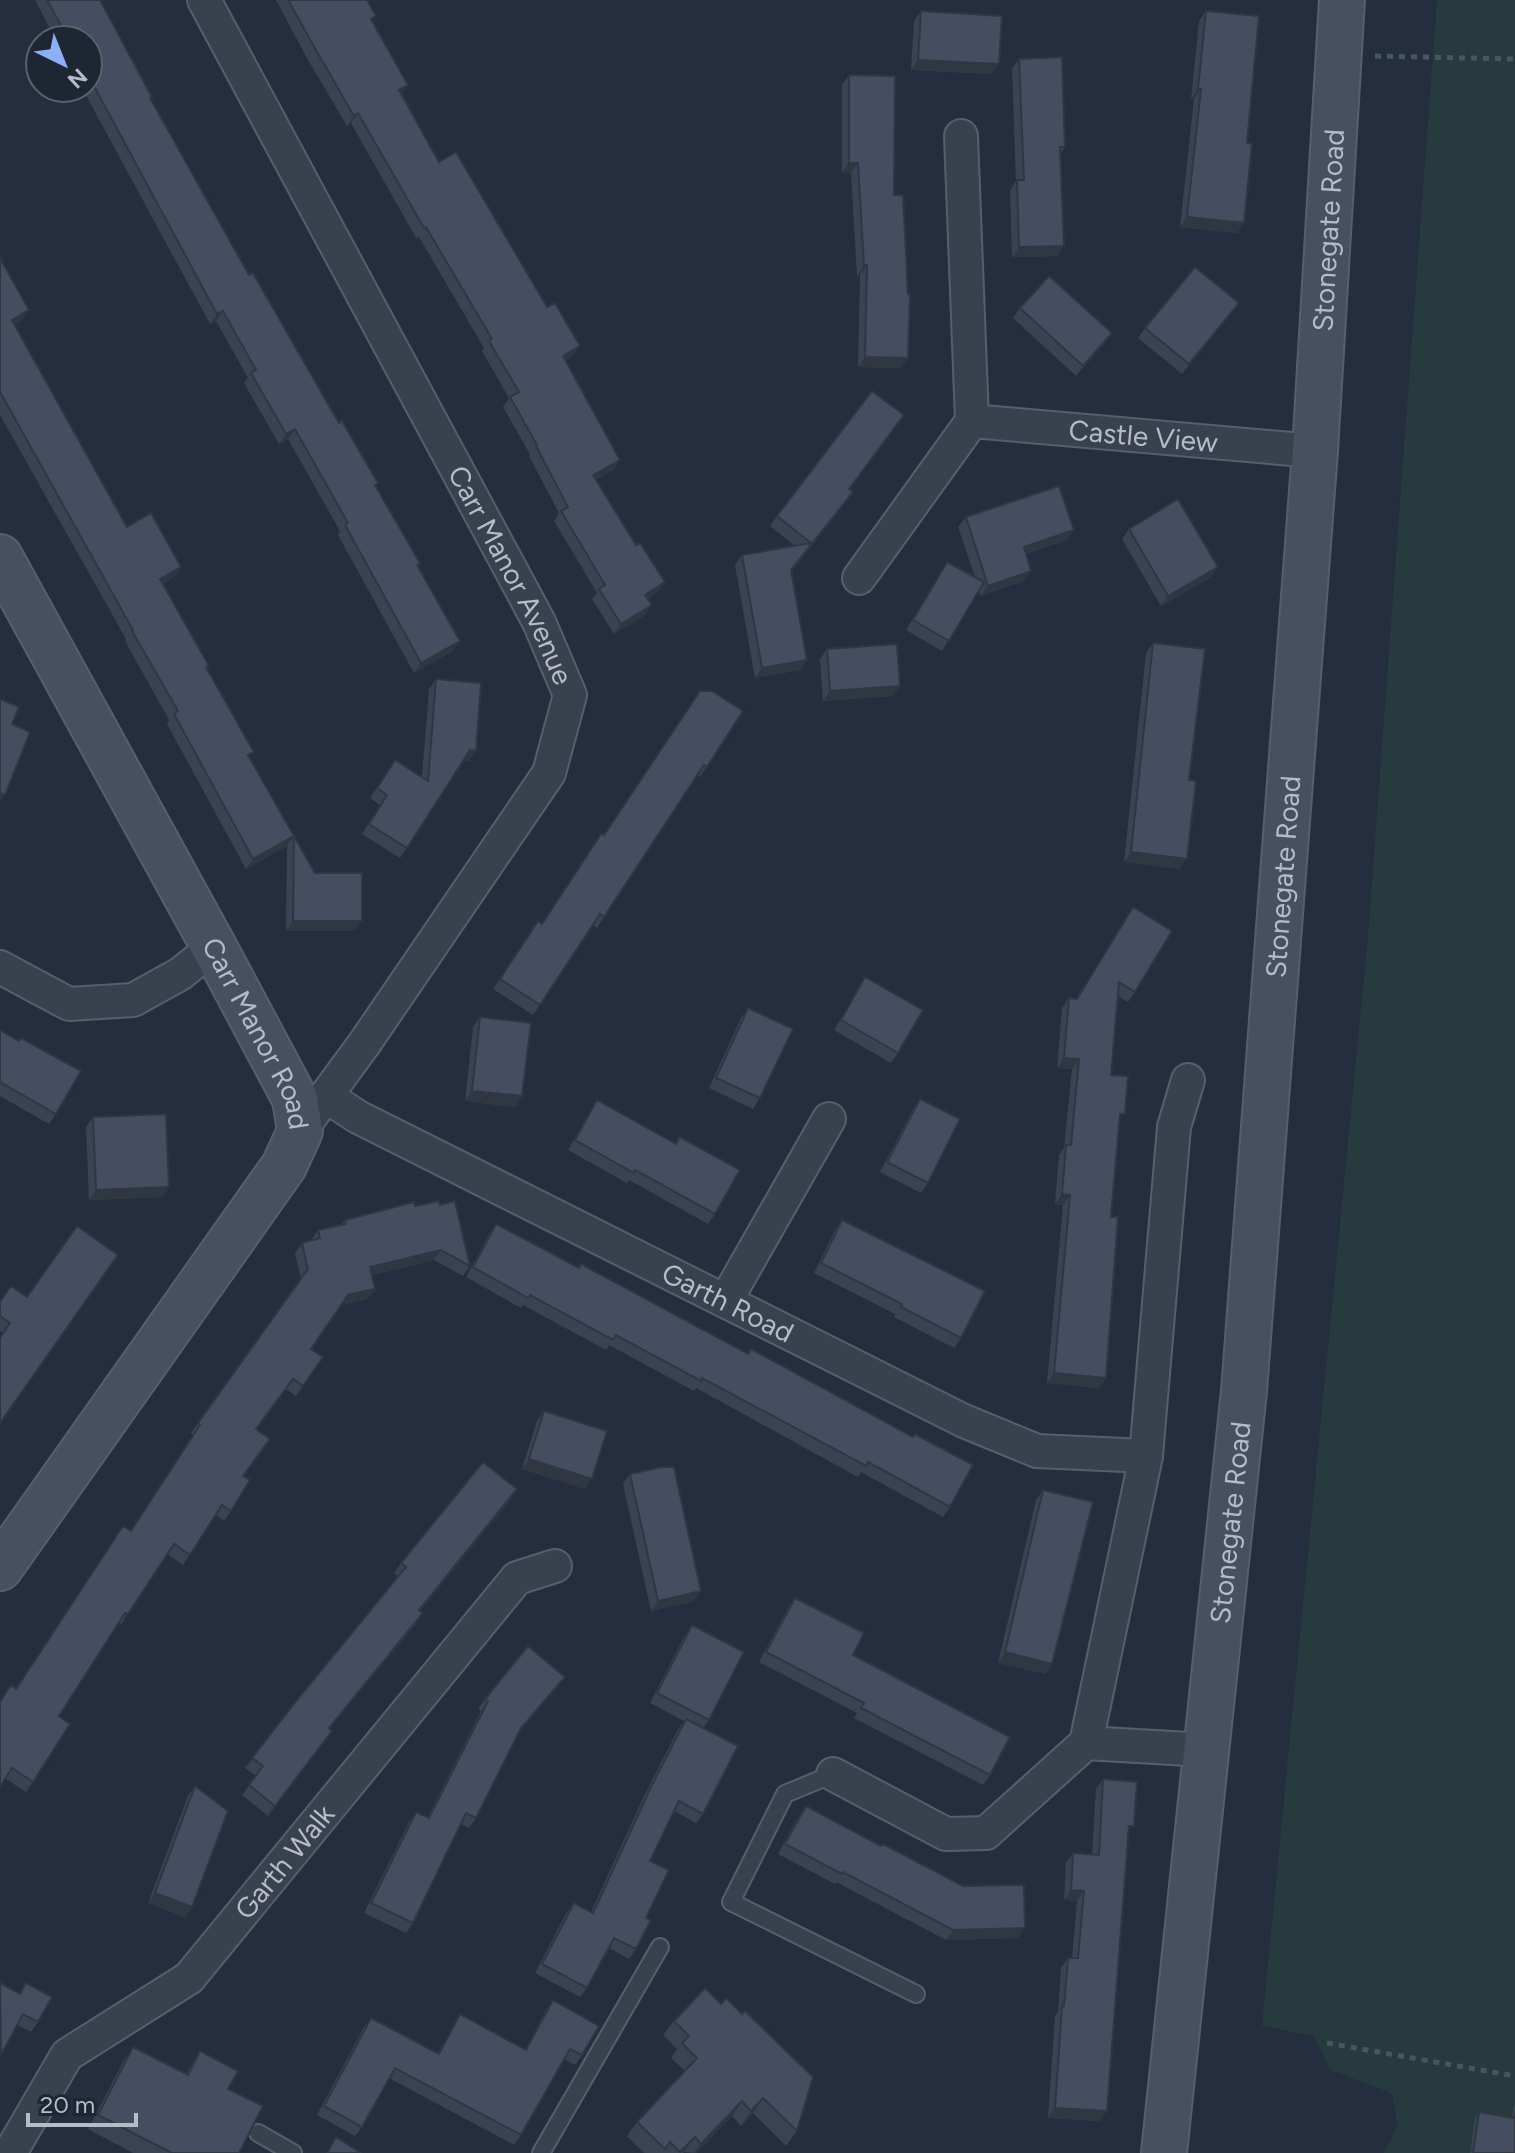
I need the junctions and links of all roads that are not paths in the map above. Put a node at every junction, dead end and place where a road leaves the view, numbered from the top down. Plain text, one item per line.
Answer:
1 (204, 0) edge
2 (1342, 0) edge
3 (961, 136) dead end
4 (972, 421) junction
5 (1315, 451) junction
6 (0, 557) edge
7 (859, 578) dead end
8 (214, 947) junction
9 (0, 967) edge
10 (1188, 1080) dead end
11 (326, 1096) junction
12 (829, 1119) dead end
13 (300, 1131) junction
14 (726, 1300) junction
15 (1146, 1456) junction
16 (555, 1566) dead end
17 (0, 1568) edge
18 (1086, 1743) junction
19 (1206, 1750) junction
20 (833, 1774) joint
21 (660, 1947) dead end
22 (916, 1994) dead end
23 (258, 2133) edge
24 (10, 2153) edge
25 (293, 2153) edge
26 (541, 2153) edge
27 (1164, 2153) edge

1 - 11 street, Carr Manor Avenue
2 - 5 main road, Stonegate Road
3 - 4 street
4 - 5 street, Castle View
4 - 7 street
5 - 19 main road, Stonegate Road
6 - 8 main road, Carr Manor Road
8 - 9 street
8 - 13 main road, Carr Manor Road
10 - 15 street
11 - 13 street, Carr Manor Avenue
11 - 14 street, Garth Road
12 - 14 street
13 - 17 main road, Carr Manor Road
14 - 15 street, Garth Road
15 - 18 street
16 - 24 street, Garth Walk
18 - 19 street
18 - 20 street
19 - 27 main road, Stonegate Road
20 - 22 lane
21 - 26 lane
23 - 25 lane

